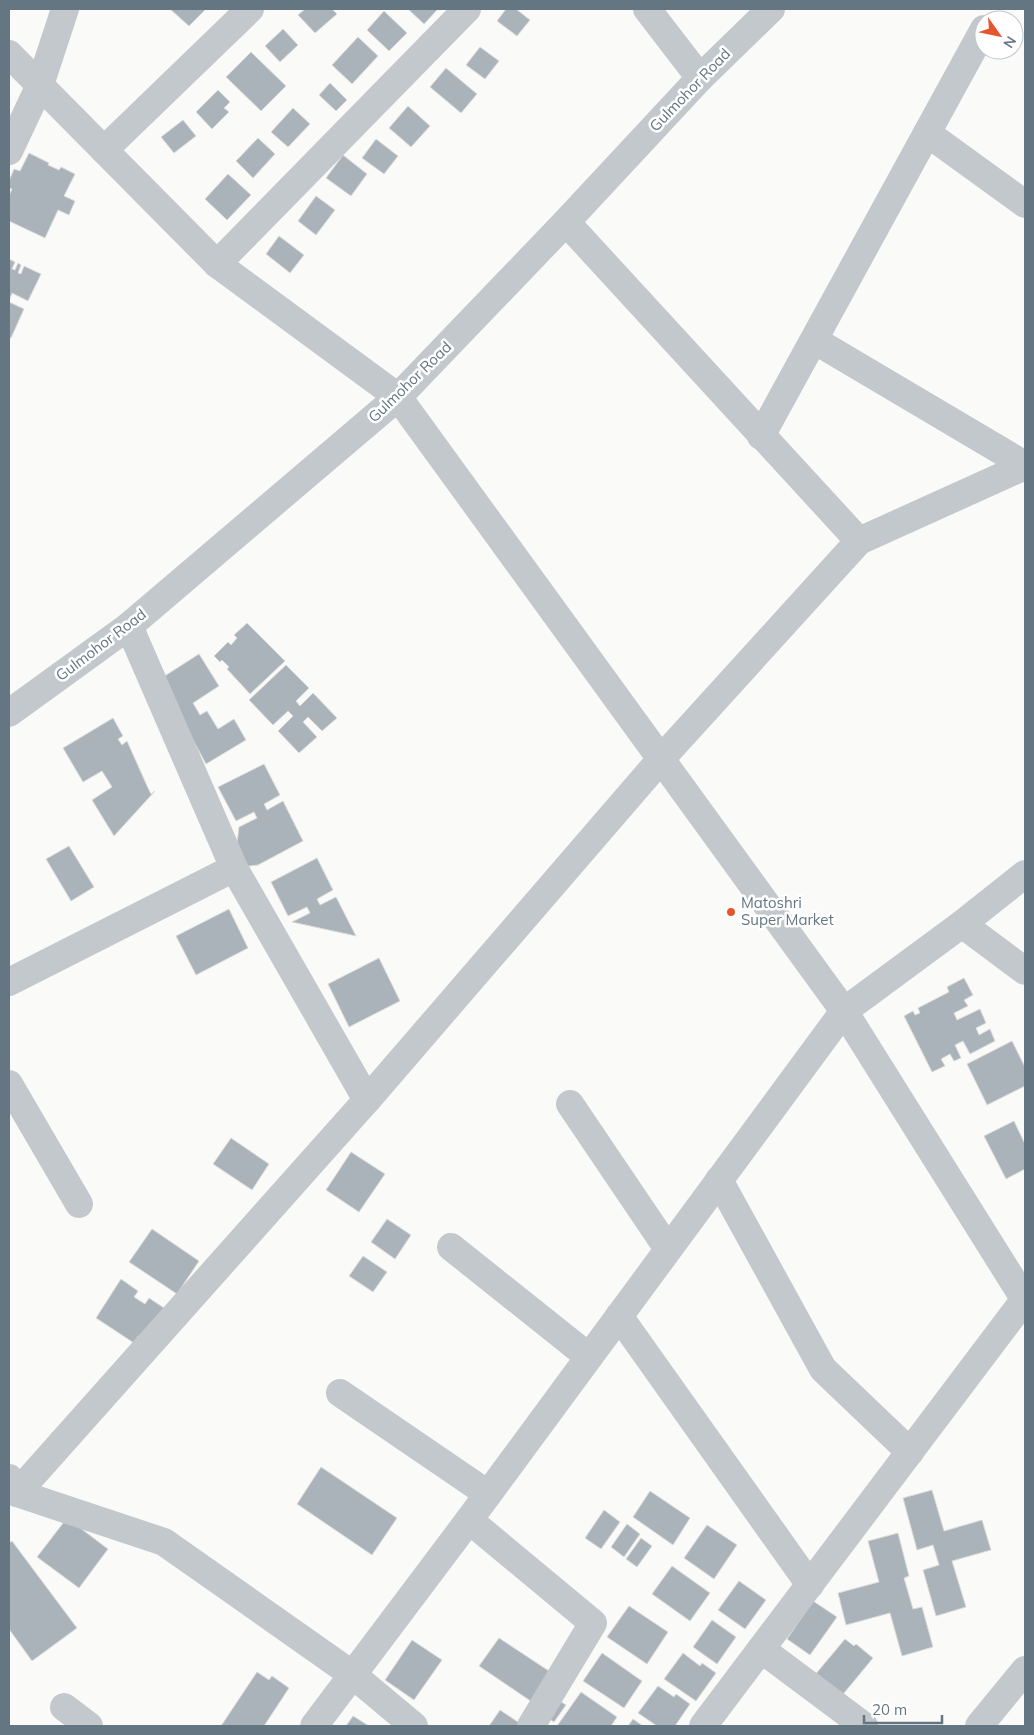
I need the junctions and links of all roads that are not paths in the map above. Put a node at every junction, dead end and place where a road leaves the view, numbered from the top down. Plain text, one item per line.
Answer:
1 (65, 9) edge
2 (250, 9) edge
3 (467, 9) edge
4 (647, 9) edge
5 (771, 9) edge
6 (974, 46) edge
7 (9, 54) edge
8 (700, 78) junction
9 (40, 85) junction
10 (927, 133) junction
11 (104, 150) junction
12 (9, 151) edge
13 (1025, 204) edge
14 (566, 222) junction
15 (217, 264) junction
16 (814, 340) junction
17 (398, 397) junction
18 (761, 436) junction
19 (1025, 466) edge
20 (859, 541) junction
21 (129, 626) junction
22 (9, 713) edge
23 (661, 759) junction
24 (234, 868) junction
25 (1025, 874) edge
26 (962, 924) junction
27 (1025, 971) edge
28 (9, 982) edge
29 (844, 1011) junction
30 (9, 1084) edge
31 (367, 1100) junction
32 (570, 1104) dead end
33 (720, 1180) junction
34 (79, 1204) dead end
35 (451, 1247) dead end
36 (668, 1249) junction
37 (1025, 1299) edge
38 (619, 1316) junction
39 (589, 1356) junction
40 (340, 1393) dead end
41 (910, 1452) junction
42 (13, 1486) edge
43 (488, 1494) junction
44 (469, 1520) junction
45 (810, 1585) junction
46 (761, 1649) junction
47 (1025, 1670) edge
48 (353, 1675) junction
49 (64, 1707) dead end
50 (89, 1726) edge
51 (314, 1726) edge
52 (414, 1726) edge
53 (531, 1726) edge
54 (703, 1726) edge
55 (864, 1726) edge
56 (979, 1726) edge

1 - 9 street
2 - 11 street
3 - 15 street
4 - 8 street
5 - 8 street, Gulmohor Road
6 - 10 street
7 - 9 street
8 - 14 street, Gulmohor Road
9 - 11 street
9 - 12 street
10 - 13 street
10 - 16 street
11 - 15 street
14 - 17 street, Gulmohor Road
14 - 18 street
15 - 17 street
16 - 18 street
16 - 19 street
17 - 21 street, Gulmohor Road
17 - 23 street
18 - 20 street
19 - 20 street
20 - 23 street
21 - 22 street, Gulmohor Road
21 - 24 street
23 - 29 street
23 - 31 street
24 - 28 street
24 - 31 street
25 - 26 street
26 - 27 street
26 - 29 street
29 - 33 street
29 - 37 street
30 - 34 street
31 - 42 street
32 - 36 street
33 - 36 street
33 - 41 street
35 - 39 street
36 - 38 street
37 - 41 street
38 - 39 street
38 - 45 street
39 - 43 street
40 - 43 street
41 - 45 street
42 - 48 street
43 - 44 street
44 - 48 street
44 - 53 street
45 - 46 street
46 - 54 street
46 - 55 street
47 - 56 street
48 - 51 street
48 - 52 street
49 - 50 street

